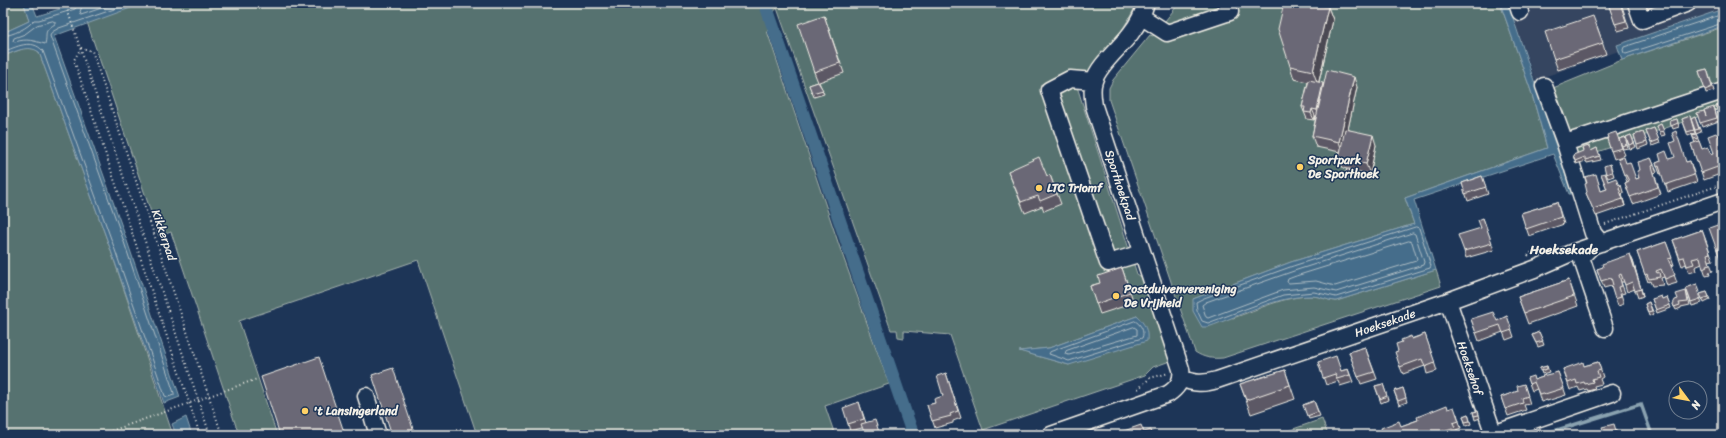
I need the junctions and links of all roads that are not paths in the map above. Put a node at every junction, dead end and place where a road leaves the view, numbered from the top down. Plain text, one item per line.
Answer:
1 (1227, 3) edge
2 (1636, 3) edge
3 (1688, 3) edge
4 (1144, 10) edge
5 (1094, 80) junction
6 (1544, 86) dead end
7 (1723, 90) edge
8 (1565, 143) junction
9 (1723, 201) edge
10 (1597, 244) junction
11 (1142, 253) junction
12 (1448, 301) junction
13 (1605, 328) dead end
14 (1181, 378) junction
15 (1612, 393) dead end
16 (366, 396) dead end
17 (378, 435) edge
18 (1051, 435) edge
19 (1492, 435) edge

1 - 4 street
2 - 3 street
4 - 5 street
5 - 11 street, Sporthoekpad
5 - 11 street
6 - 8 street
7 - 8 street
8 - 10 street
9 - 10 street, Hoeksekade
10 - 12 street, Hoeksekade
10 - 13 street
11 - 14 street, Sporthoekpad
12 - 14 street, Hoeksekade
12 - 19 street, Hoeksehof
14 - 18 street
15 - 19 street, Hoeksehof
16 - 17 street

